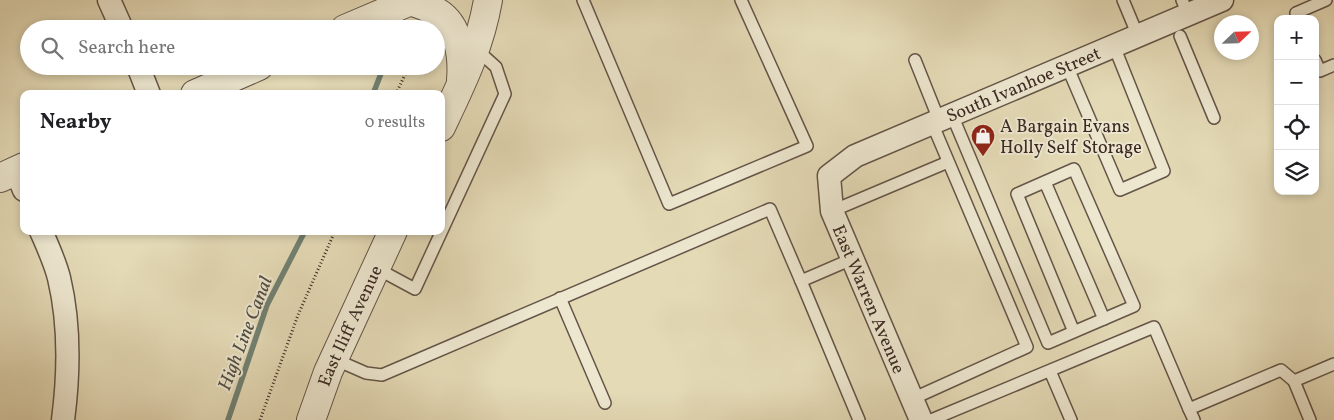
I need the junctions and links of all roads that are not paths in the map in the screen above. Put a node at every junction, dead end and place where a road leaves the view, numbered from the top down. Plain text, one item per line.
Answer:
1 (109, 0) edge
2 (488, 0) edge
3 (583, 0) edge
4 (741, 0) edge
5 (1123, 0) edge
6 (1222, 0) edge
7 (1326, 0) edge
8 (411, 1) edge
9 (1185, 7) edge
10 (1297, 15) edge
11 (118, 20) edge
12 (365, 20) edge
13 (1138, 36) junction
14 (1180, 36) dead end
15 (1114, 46) junction
16 (476, 49) junction
17 (915, 60) dead end
18 (1334, 65) edge
19 (1067, 66) junction
20 (1319, 69) edge
21 (142, 75) edge
22 (240, 75) edge
23 (461, 85) junction
24 (147, 90) edge
25 (208, 90) edge
26 (1214, 118) dead end
27 (445, 119) edge
28 (941, 119) junction
29 (948, 162) junction
30 (829, 176) joint
31 (1045, 182) junction
32 (832, 211) junction
33 (445, 224) edge
34 (43, 235) edge
35 (391, 235) edge
36 (440, 235) edge
37 (852, 259) junction
38 (376, 268) junction
39 (801, 281) junction
40 (560, 298) junction
41 (1104, 319) junction
42 (1074, 332) junction
43 (334, 359) junction
44 (1334, 364) edge
45 (1050, 371) junction
46 (1294, 381) junction
47 (912, 398) junction
48 (604, 403) dead end
49 (1189, 409) junction
50 (63, 420) edge
51 (311, 420) edge
52 (859, 420) edge
53 (921, 420) edge
54 (931, 420) edge
55 (1071, 420) edge
56 (1194, 420) edge
57 (1310, 420) edge

1 - 11 street
2 - 16 street
3 - 4 lane
5 - 13 lane
6 - 9 street, South Ivanhoe Street
7 - 10 lane
8 - 12 street
8 - 23 street
9 - 13 street, South Ivanhoe Street
13 - 15 street, South Ivanhoe Street
14 - 26 lane
15 - 19 street, South Ivanhoe Street
15 - 19 lane
16 - 23 street
16 - 33 lane
17 - 28 lane
18 - 20 lane
19 - 28 street, South Ivanhoe Street
21 - 24 street
22 - 25 street
23 - 27 street
28 - 29 lane
28 - 30 street, South Ivanhoe Street
28 - 42 lane
29 - 32 lane
29 - 47 lane
30 - 32 street, East Warren Avenue
31 - 41 lane
31 - 41 lane
31 - 42 lane
32 - 37 street, East Warren Avenue
34 - 50 street
35 - 38 street, East Iliff Avenue
36 - 38 lane
37 - 39 lane
37 - 47 street, East Warren Avenue
38 - 43 street, East Iliff Avenue
39 - 40 lane
39 - 52 lane
40 - 43 lane
40 - 48 lane
41 - 42 lane
43 - 51 street, East Iliff Avenue
44 - 46 lane
45 - 49 lane
45 - 54 lane
45 - 55 lane
46 - 49 lane
46 - 57 lane
47 - 53 street, East Warren Avenue
49 - 56 lane

